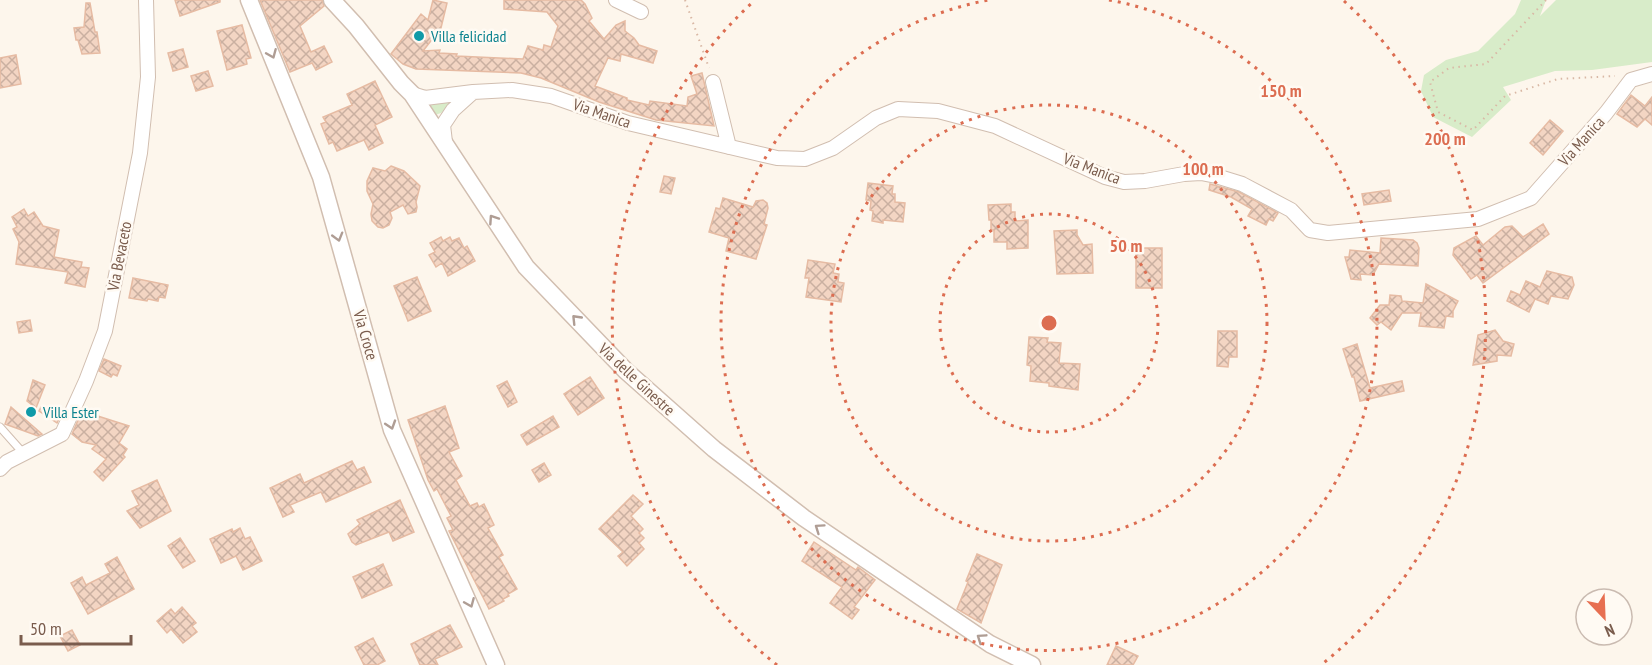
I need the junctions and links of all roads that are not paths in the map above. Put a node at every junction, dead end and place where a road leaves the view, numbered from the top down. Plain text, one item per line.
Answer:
1 (146, 0) edge
2 (249, 0) edge
3 (332, 0) edge
4 (616, 0) edge
5 (641, 12) dead end
6 (1652, 74) edge
7 (713, 82) road end
8 (473, 92) junction
9 (412, 94) junction
10 (445, 147) junction
11 (729, 147) junction
12 (0, 427) edge
13 (24, 454) junction
14 (0, 469) edge
15 (496, 665) edge
16 (1032, 665) edge

1 - 13 street, Via Bevaceto
2 -> 15 street, Via Croce
3 - 9 street, Via delle Ginestre
4 - 5 street
6 - 11 street, Via Manica
7 - 11 street
8 - 9 street, Via Manica
8 - 10 street
8 - 11 street, Via Manica
9 - 10 street, Via delle Ginestre
16 -> 10 street, Via delle Ginestre
12 - 13 lane
13 - 14 street, Via Bevaceto

